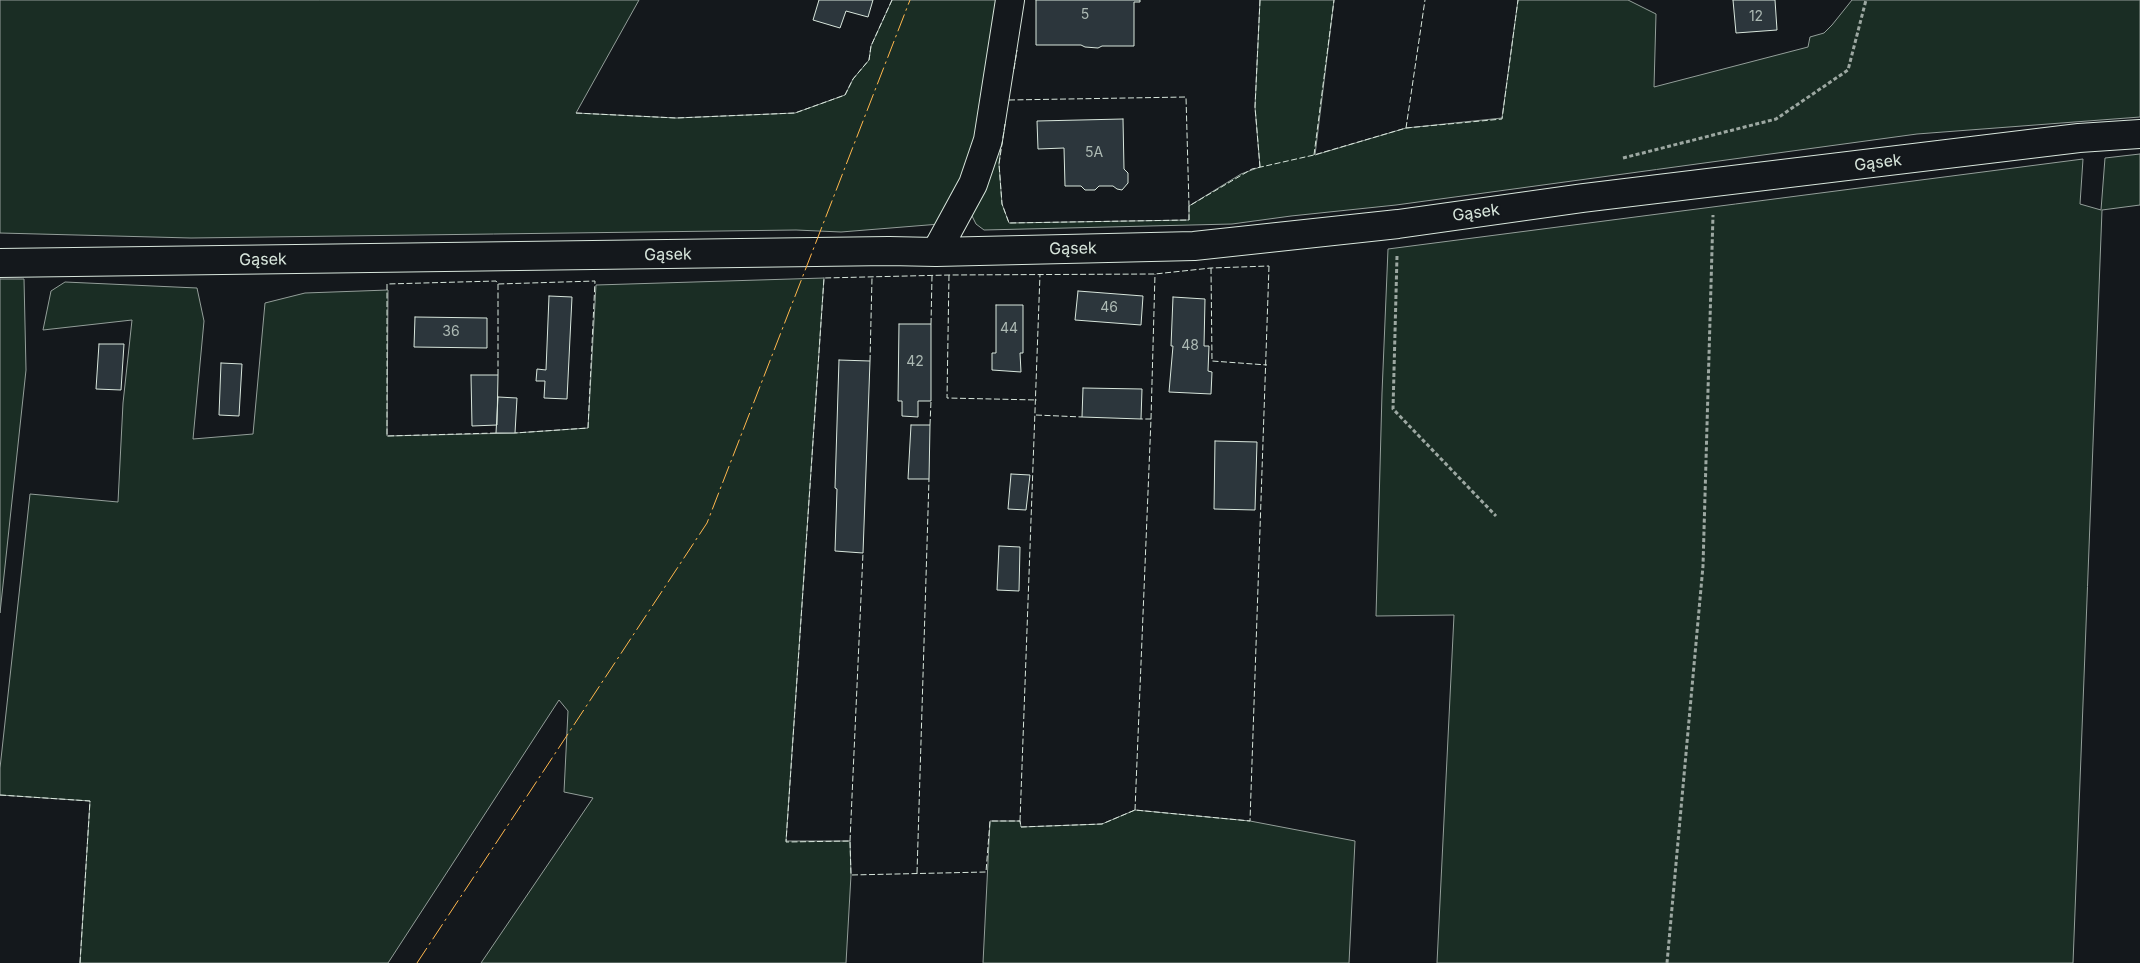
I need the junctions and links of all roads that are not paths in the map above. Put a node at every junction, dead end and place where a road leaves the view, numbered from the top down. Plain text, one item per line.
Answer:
1 (1010, 0) edge
2 (2140, 134) edge
3 (936, 252) junction
4 (0, 263) edge

1 - 3 street
2 - 3 street, Gąsek
3 - 4 street, Gąsek

